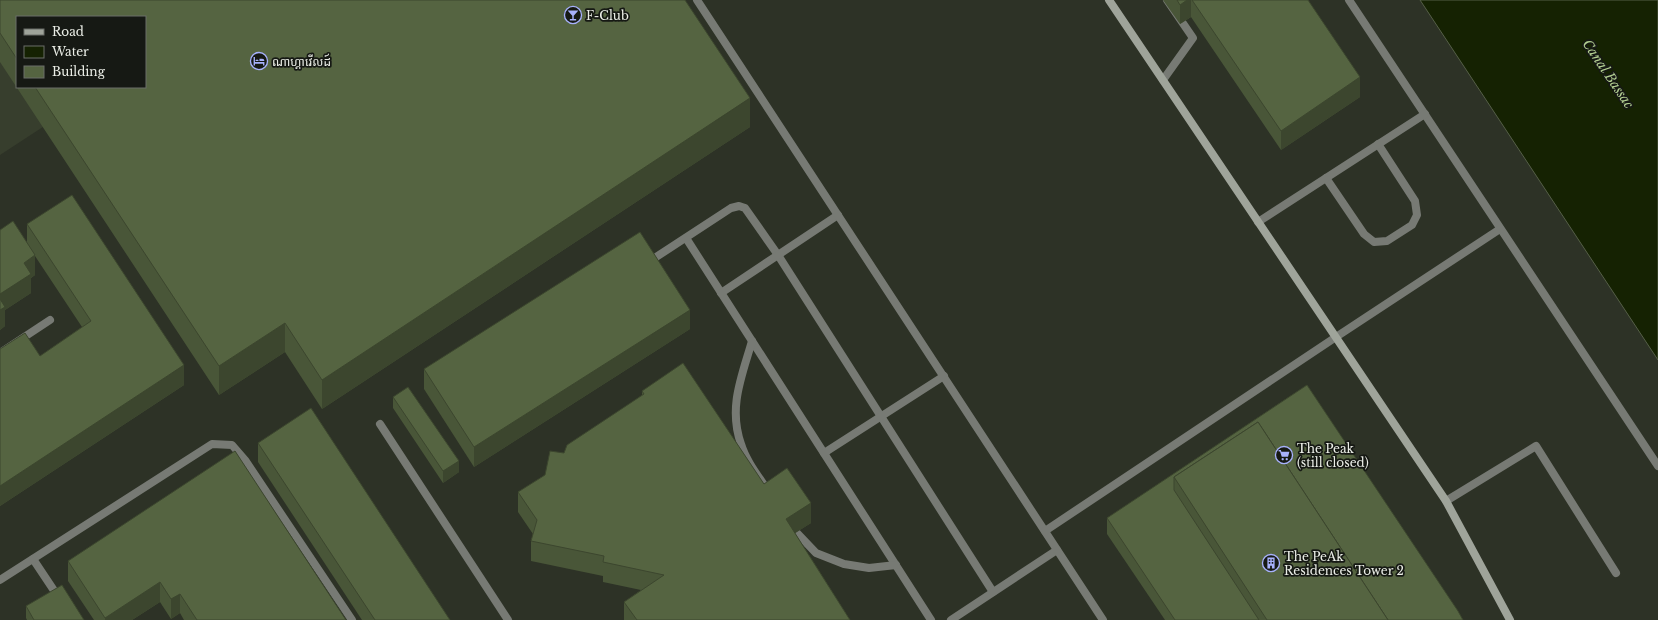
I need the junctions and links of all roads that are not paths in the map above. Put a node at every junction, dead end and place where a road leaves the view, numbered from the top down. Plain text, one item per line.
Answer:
1 (697, 0) edge
2 (1109, 0) edge
3 (1167, 0) edge
4 (1349, 0) edge
5 (1163, 80) junction
6 (1425, 114) junction
7 (1378, 144) junction
8 (1326, 178) junction
9 (838, 215) junction
10 (1258, 222) junction
11 (1500, 229) junction
12 (686, 238) junction
13 (778, 255) junction
14 (650, 261) edge
15 (721, 293) junction
16 (50, 320) dead end
17 (1336, 337) junction
18 (752, 341) junction
19 (0, 353) edge
20 (944, 376) junction
21 (881, 416) junction
22 (380, 424) dead end
23 (824, 453) junction
24 (1658, 466) edge
25 (773, 497) edge
26 (1446, 501) junction
27 (1045, 531) junction
28 (796, 532) edge
29 (1057, 550) junction
30 (33, 559) junction
31 (896, 565) junction
32 (1616, 573) dead end
33 (0, 580) edge
34 (993, 592) junction
35 (66, 608) edge
36 (352, 620) edge
37 (508, 620) edge
38 (931, 620) edge
39 (951, 620) edge
40 (1103, 620) edge
41 (1510, 620) edge

1 - 9 street
2 - 5 street
3 - 5 street
4 - 6 street
5 - 10 street
6 - 7 street
6 - 11 street
7 - 8 street
7 - 8 street
8 - 10 street
9 - 13 street
9 - 20 street
10 - 17 street
11 - 17 street
11 - 24 street
12 - 13 street
12 - 14 street
12 - 15 street
13 - 15 street
13 - 21 street
15 - 18 street
16 - 19 street
17 - 26 street
17 - 27 street
18 - 23 street
18 - 25 street
20 - 21 street
20 - 27 street
21 - 23 street
21 - 34 street
22 - 37 street
23 - 31 street
26 - 32 street
26 - 41 street
27 - 29 street
28 - 31 street
29 - 34 street
29 - 40 street
30 - 33 street
30 - 35 street
30 - 36 street
31 - 38 street
34 - 39 street

